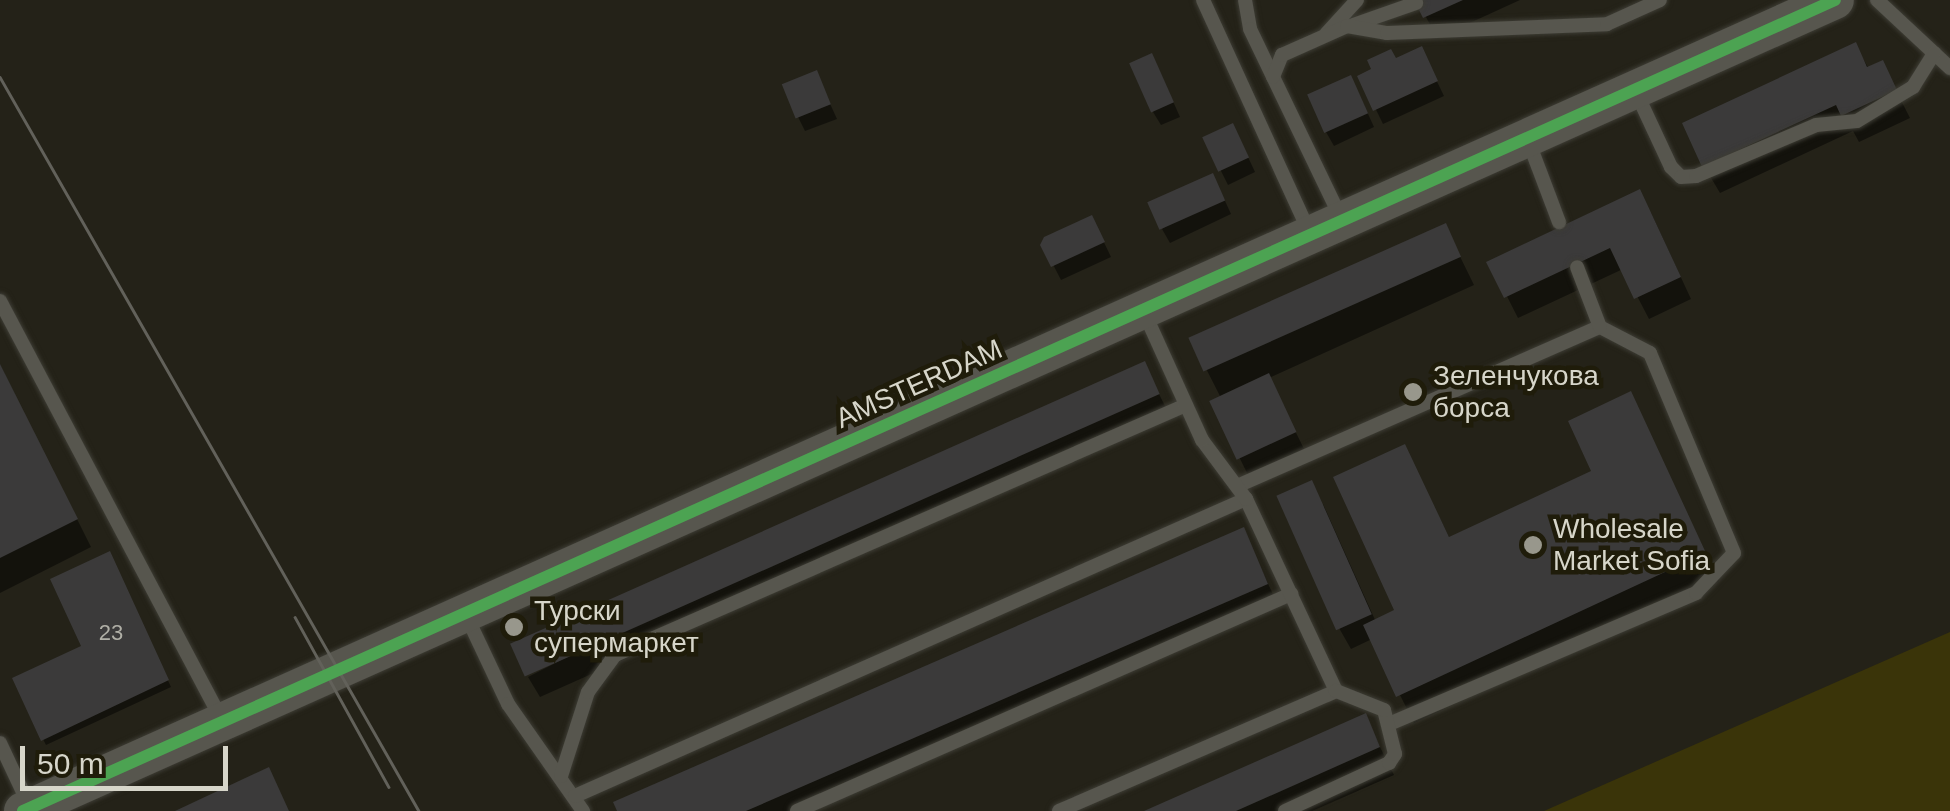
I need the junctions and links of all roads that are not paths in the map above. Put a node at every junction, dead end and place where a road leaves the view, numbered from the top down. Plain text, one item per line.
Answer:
1 (1203, 0) edge
2 (1245, 0) edge
3 (1358, 0) edge
4 (1660, 0) edge
5 (1835, 0) edge
6 (1877, 0) edge
7 (1416, 2) dead end
8 (1347, 26) junction
9 (1326, 34) junction
10 (1934, 53) junction
11 (1950, 68) edge
12 (1273, 76) junction
13 (1635, 90) junction
14 (1527, 139) junction
15 (1560, 222) dead end
16 (1328, 229) junction
17 (1577, 267) dead end
18 (0, 301) edge
19 (1143, 311) junction
20 (1600, 326) junction
21 (1186, 405) junction
22 (1242, 492) junction
23 (1291, 594) junction
24 (466, 614) junction
25 (1336, 692) junction
26 (223, 722) junction
27 (1389, 724) junction
28 (0, 744) edge
29 (560, 776) junction
30 (575, 796) junction
31 (27, 809) edge
32 (582, 811) edge
33 (797, 811) edge
34 (1059, 811) edge
35 (1285, 811) edge

1 - 16 lane
2 - 12 lane
3 - 9 lane
4 - 8 lane
5 - 13 street, AMSTERDAM
6 - 10 lane
7 - 8 lane
8 - 9 lane
9 - 12 lane
10 - 11 lane
10 - 13 lane
12 - 16 lane
13 - 14 street, AMSTERDAM
14 - 15 lane
14 - 16 street, AMSTERDAM
16 - 19 street, AMSTERDAM
17 - 20 lane
18 - 26 lane
19 - 21 lane
19 - 24 street, AMSTERDAM
20 - 22 lane
20 - 27 lane
21 - 22 lane
21 - 29 lane
22 - 23 lane
22 - 30 lane
23 - 25 lane
23 - 33 lane
24 - 26 street, AMSTERDAM
24 - 29 lane
25 - 27 lane
25 - 34 lane
26 - 31 street, AMSTERDAM
27 - 35 lane
28 - 31 lane
29 - 30 lane
30 - 32 lane

